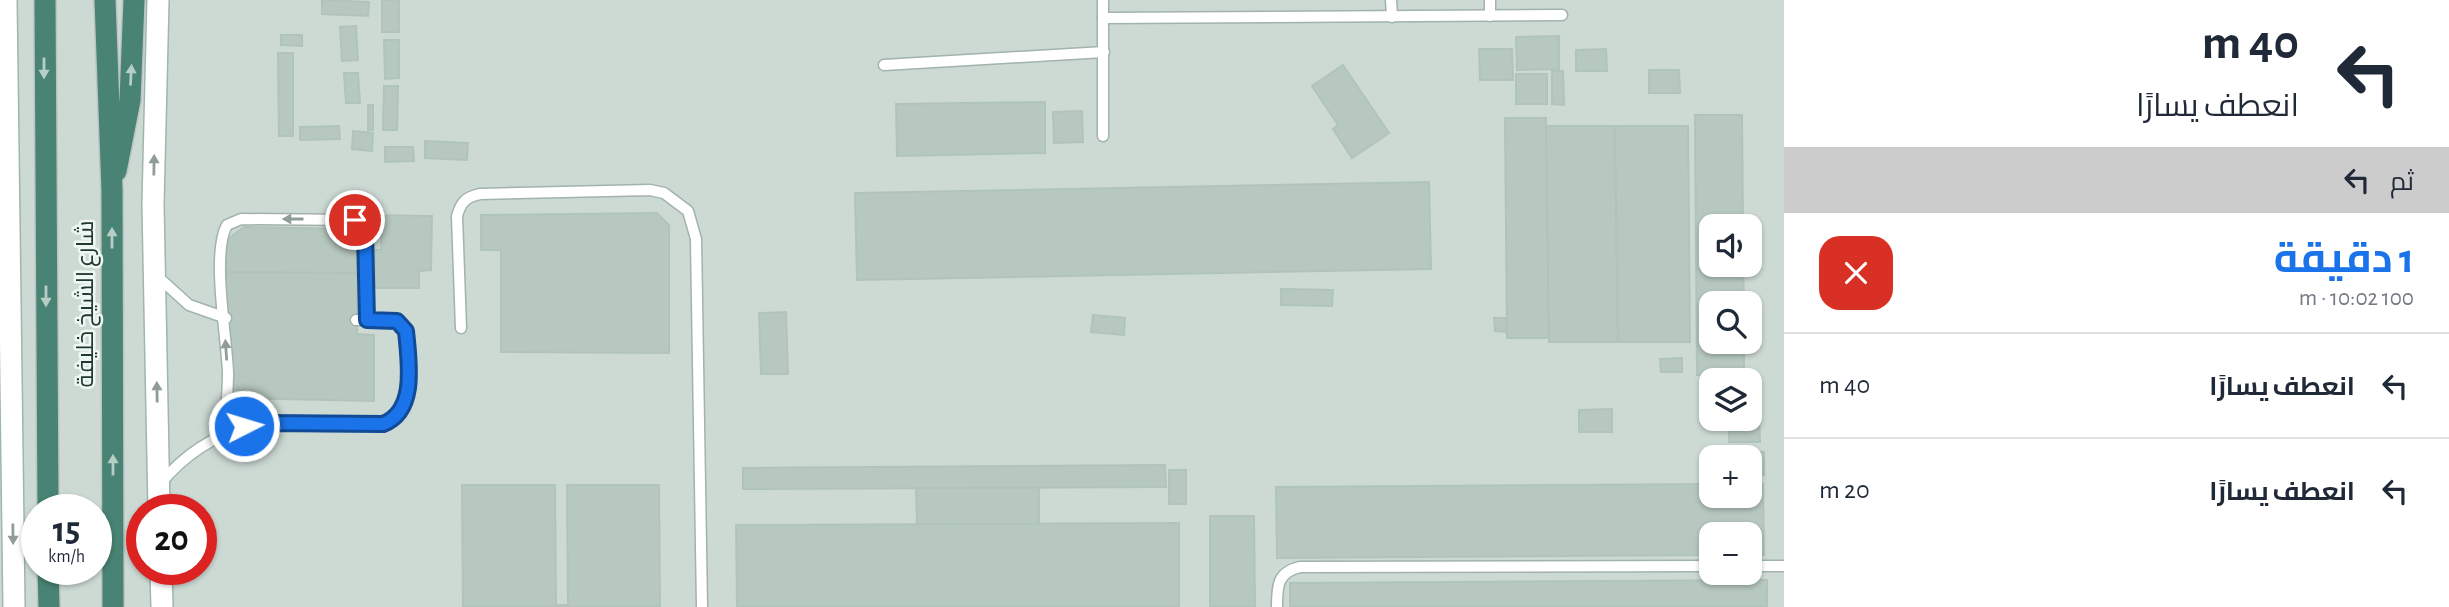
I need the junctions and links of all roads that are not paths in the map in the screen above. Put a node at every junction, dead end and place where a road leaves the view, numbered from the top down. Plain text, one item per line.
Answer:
1 (6, 0) edge
2 (45, 0) edge
3 (105, 0) edge
4 (134, 0) edge
5 (158, 0) edge
6 (1103, 0) edge
7 (1391, 0) edge
8 (1490, 0) edge
9 (1562, 15) dead end
10 (1490, 16) junction
11 (1392, 17) junction
12 (1103, 18) junction
13 (1104, 52) junction
14 (884, 65) dead end
15 (1103, 136) dead end
16 (112, 190) junction
17 (155, 272) junction
18 (5, 295) edge
19 (224, 317) junction
20 (461, 328) dead end
21 (224, 433) junction
22 (159, 486) junction
23 (6, 492) edge
24 (48, 494) edge
25 (159, 494) edge
26 (1699, 566) edge
27 (1762, 566) edge
28 (1784, 566) edge
29 (48, 585) edge
30 (161, 585) edge
31 (13, 607) edge
32 (49, 607) edge
33 (113, 607) edge
34 (162, 607) edge
35 (702, 607) edge
36 (1277, 607) edge

1 - 18 main road
2 -> 24 highway, شارع الشيخ خليفة
3 - 16 highway, شارع الشيخ خليفة
16 -> 4 highway
17 -> 5 main road
6 - 12 lane
7 - 11 lane
8 - 10 lane
9 - 10 lane
10 - 11 lane
11 - 12 lane
12 - 13 lane
13 - 14 lane
13 - 15 lane
33 -> 16 highway, شارع الشيخ خليفة
17 - 19 lane
22 -> 17 main road
18 - 23 main road
21 -> 19 lane
21 -> 19 lane
20 - 35 lane
21 - 22 lane
22 - 25 main road
23 -> 31 main road
26 - 36 lane
27 - 28 lane
29 - 32 highway
30 - 34 main road

